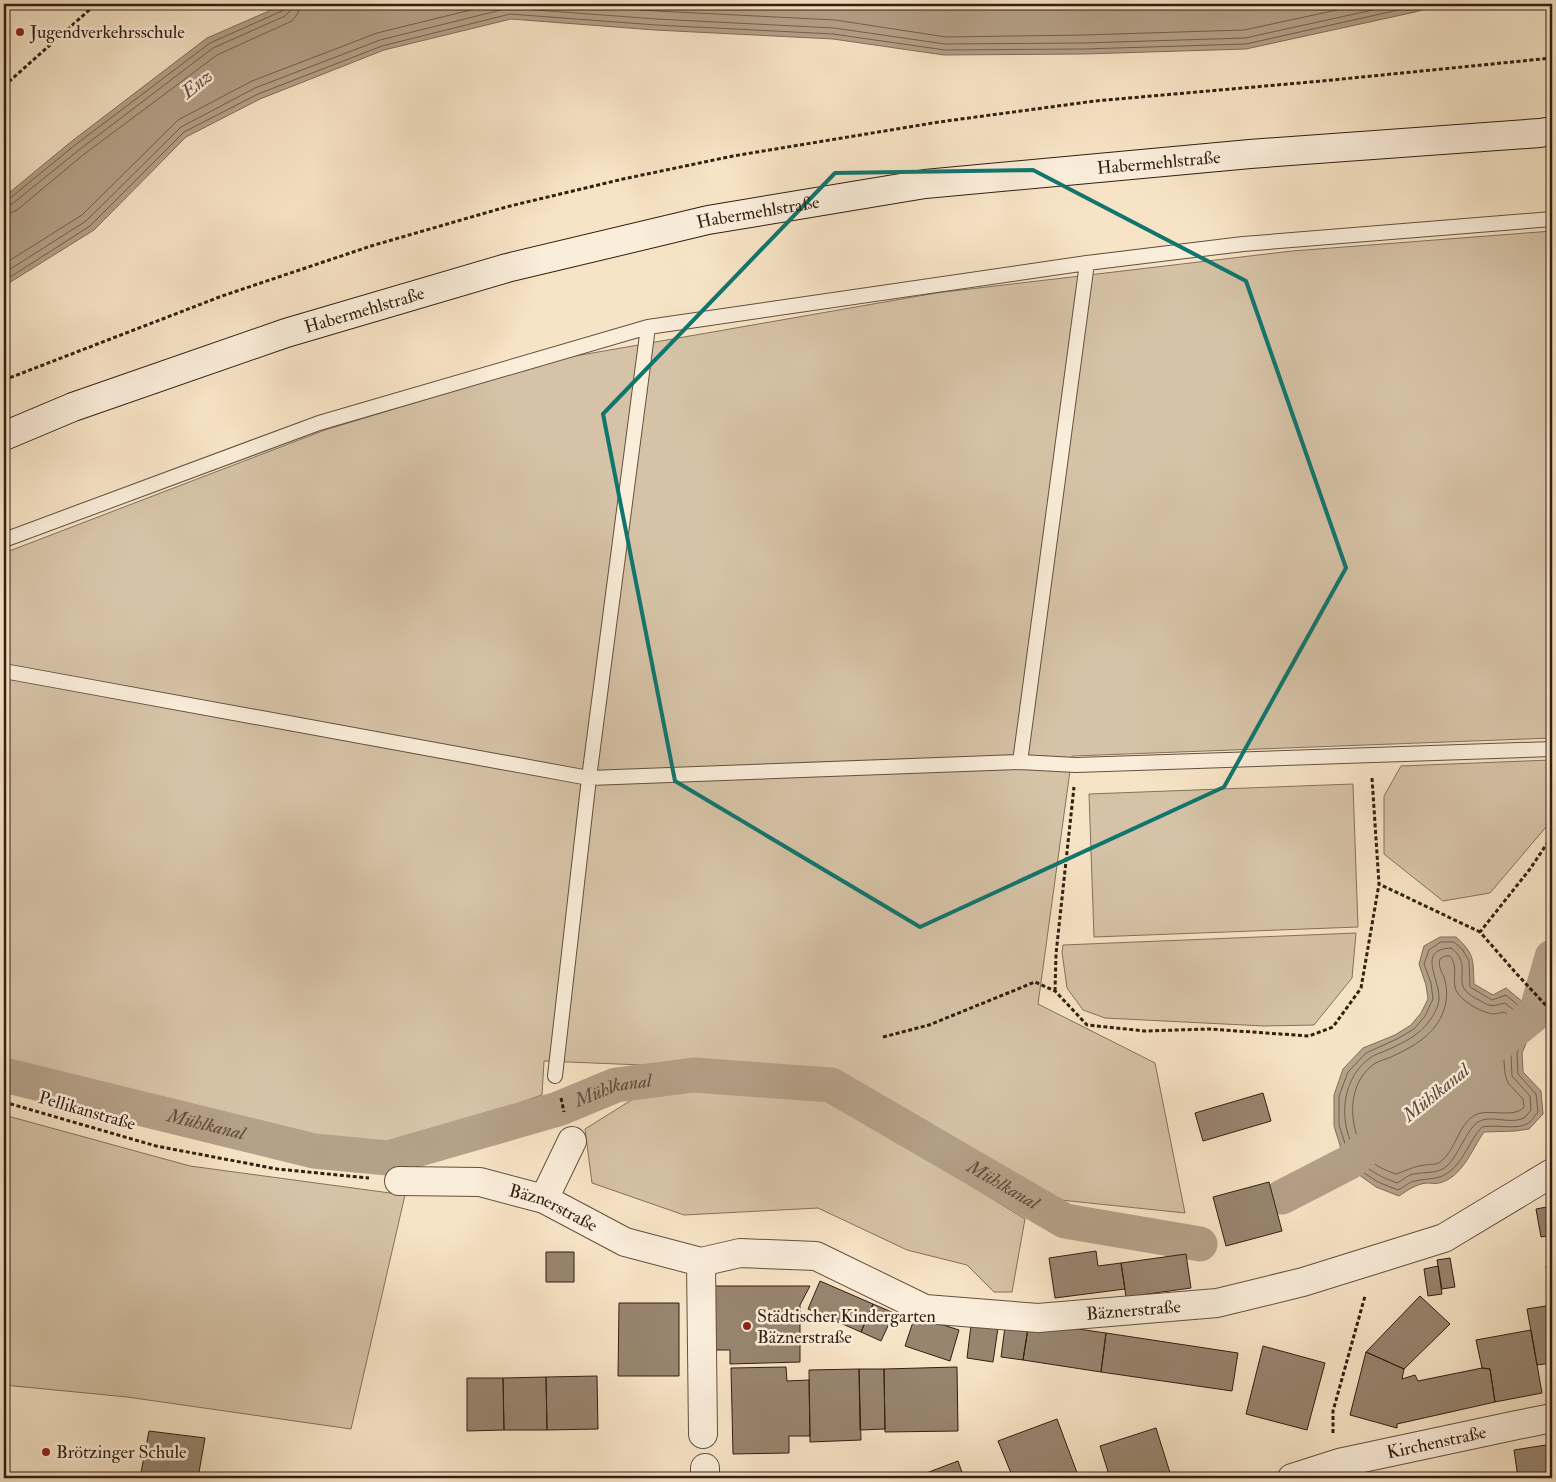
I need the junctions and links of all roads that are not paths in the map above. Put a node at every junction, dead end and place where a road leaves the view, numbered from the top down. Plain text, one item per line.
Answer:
1 (1548, 133) edge
2 (1552, 219) edge
3 (1087, 263) junction
4 (648, 327) junction
5 (4, 436) edge
6 (4, 540) edge
7 (4, 672) edge
8 (1552, 749) edge
9 (1020, 762) junction
10 (590, 778) junction
11 (555, 1076) road end
12 (572, 1141) road end
13 (1552, 1173) edge
14 (399, 1181) road end
15 (544, 1199) junction
16 (701, 1262) junction
17 (1552, 1418) edge
18 (703, 1434) dead end
19 (1292, 1478) edge

1 - 5 street, Habermehlstraße
2 - 3 lane
3 - 4 lane
3 - 9 lane
4 - 6 lane
4 - 10 lane
7 - 10 lane
8 - 9 lane
9 - 10 lane
10 - 11 lane
12 - 15 street
13 - 16 street, Bäznerstraße
14 - 15 street, Bäznerstraße
15 - 16 street, Bäznerstraße
16 - 18 street
17 - 19 street, Kirchenstraße

